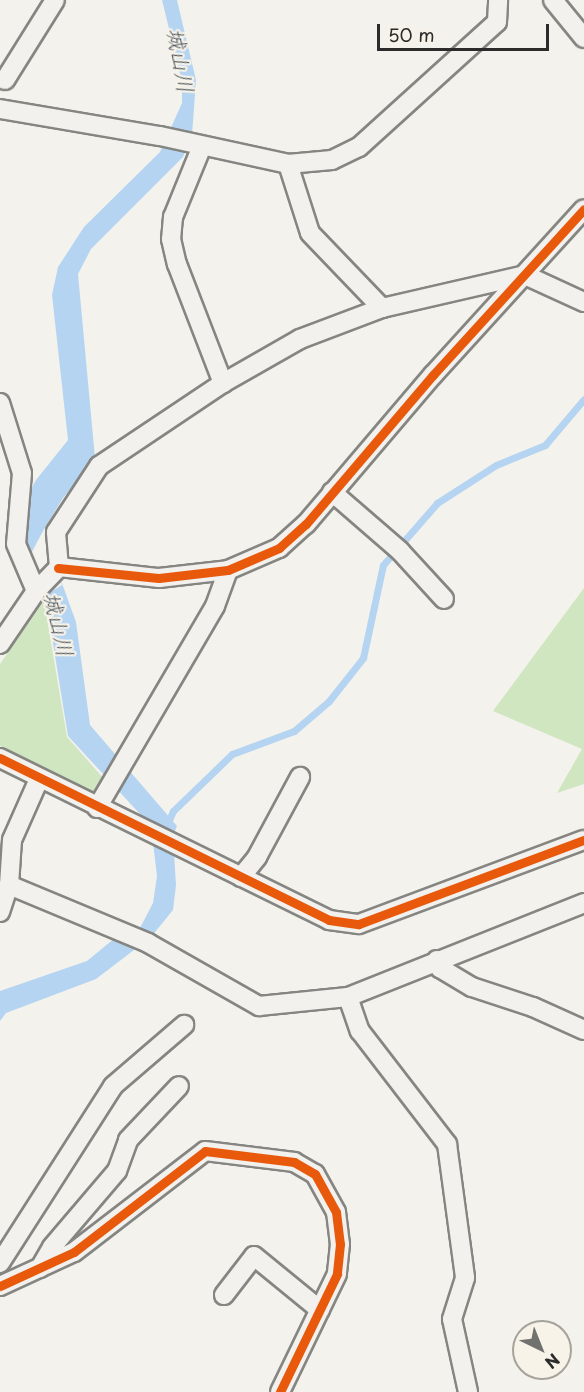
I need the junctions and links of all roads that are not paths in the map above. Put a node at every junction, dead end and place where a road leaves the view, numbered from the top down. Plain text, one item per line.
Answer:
1 (55, 0) edge
2 (498, 0) edge
3 (553, 0) edge
4 (584, 38) edge
5 (5, 80) dead end
6 (0, 109) edge
7 (198, 145) junction
8 (288, 164) junction
9 (584, 209) edge
10 (525, 275) junction
11 (584, 302) edge
12 (382, 308) junction
13 (223, 383) junction
14 (0, 403) edge
15 (333, 492) junction
16 (59, 567) junction
17 (228, 570) junction
18 (37, 590) junction
19 (444, 599) dead end
20 (0, 644) edge
21 (0, 758) edge
22 (300, 777) dead end
23 (39, 779) junction
24 (97, 808) junction
25 (584, 840) edge
26 (241, 878) junction
27 (9, 885) junction
28 (584, 903) edge
29 (0, 912) edge
30 (437, 960) junction
31 (348, 997) junction
32 (184, 1024) dead end
33 (584, 1030) edge
34 (179, 1086) dead end
35 (0, 1263) edge
36 (40, 1268) junction
37 (0, 1287) edge
38 (224, 1295) dead end
39 (320, 1310) junction
40 (280, 1392) edge
41 (468, 1392) edge

1 - 5 street
2 - 8 street
3 - 4 street
6 - 7 street
7 - 8 street
7 - 13 street
8 - 12 street
9 - 10 street
10 - 11 street
10 - 12 street
10 - 15 street
12 - 13 street
13 - 16 street
14 - 18 street
15 - 17 street
15 - 19 street
16 - 17 street
16 - 18 street
17 - 24 street
18 - 20 street
21 - 23 street
22 - 26 street
23 - 24 street
23 - 27 street
24 - 26 street
25 - 26 street
27 - 29 street
27 - 31 street
28 - 30 street
30 - 31 street
30 - 33 street
31 - 41 street
32 - 35 street
34 - 36 street
36 - 37 street
36 - 39 street
38 - 39 street
39 - 40 street

